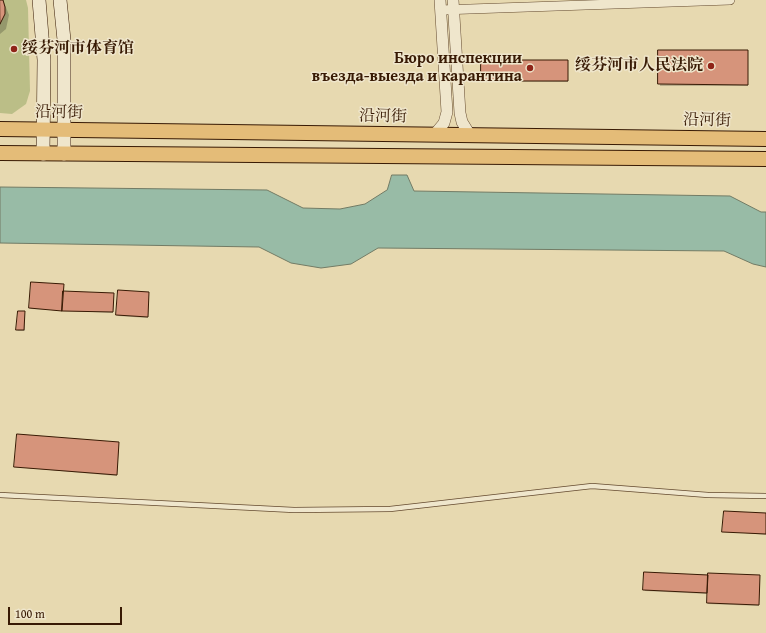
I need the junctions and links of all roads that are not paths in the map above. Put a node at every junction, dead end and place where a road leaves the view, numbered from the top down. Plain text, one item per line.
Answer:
1 (39, 0) edge
2 (60, 0) edge
3 (730, 0) edge
4 (441, 5) edge
5 (454, 5) edge
6 (0, 129) edge
7 (44, 130) junction
8 (65, 130) junction
9 (434, 135) junction
10 (470, 135) junction
11 (766, 139) edge
12 (0, 153) edge
13 (43, 154) junction
14 (64, 154) junction
15 (766, 159) edge
16 (0, 495) edge
17 (766, 496) edge

1 - 7 main road
2 - 8 main road
3 - 5 street
4 - 5 street
4 - 9 street
5 - 10 street
6 - 7 main road, 沿河街
7 - 8 main road, 沿河街
7 - 13 main road
8 - 9 main road, 沿河街
8 - 14 main road
9 - 10 main road, 沿河街
10 - 11 main road, 沿河街
12 - 13 main road
13 - 14 main road
14 - 15 main road
16 - 17 lane

